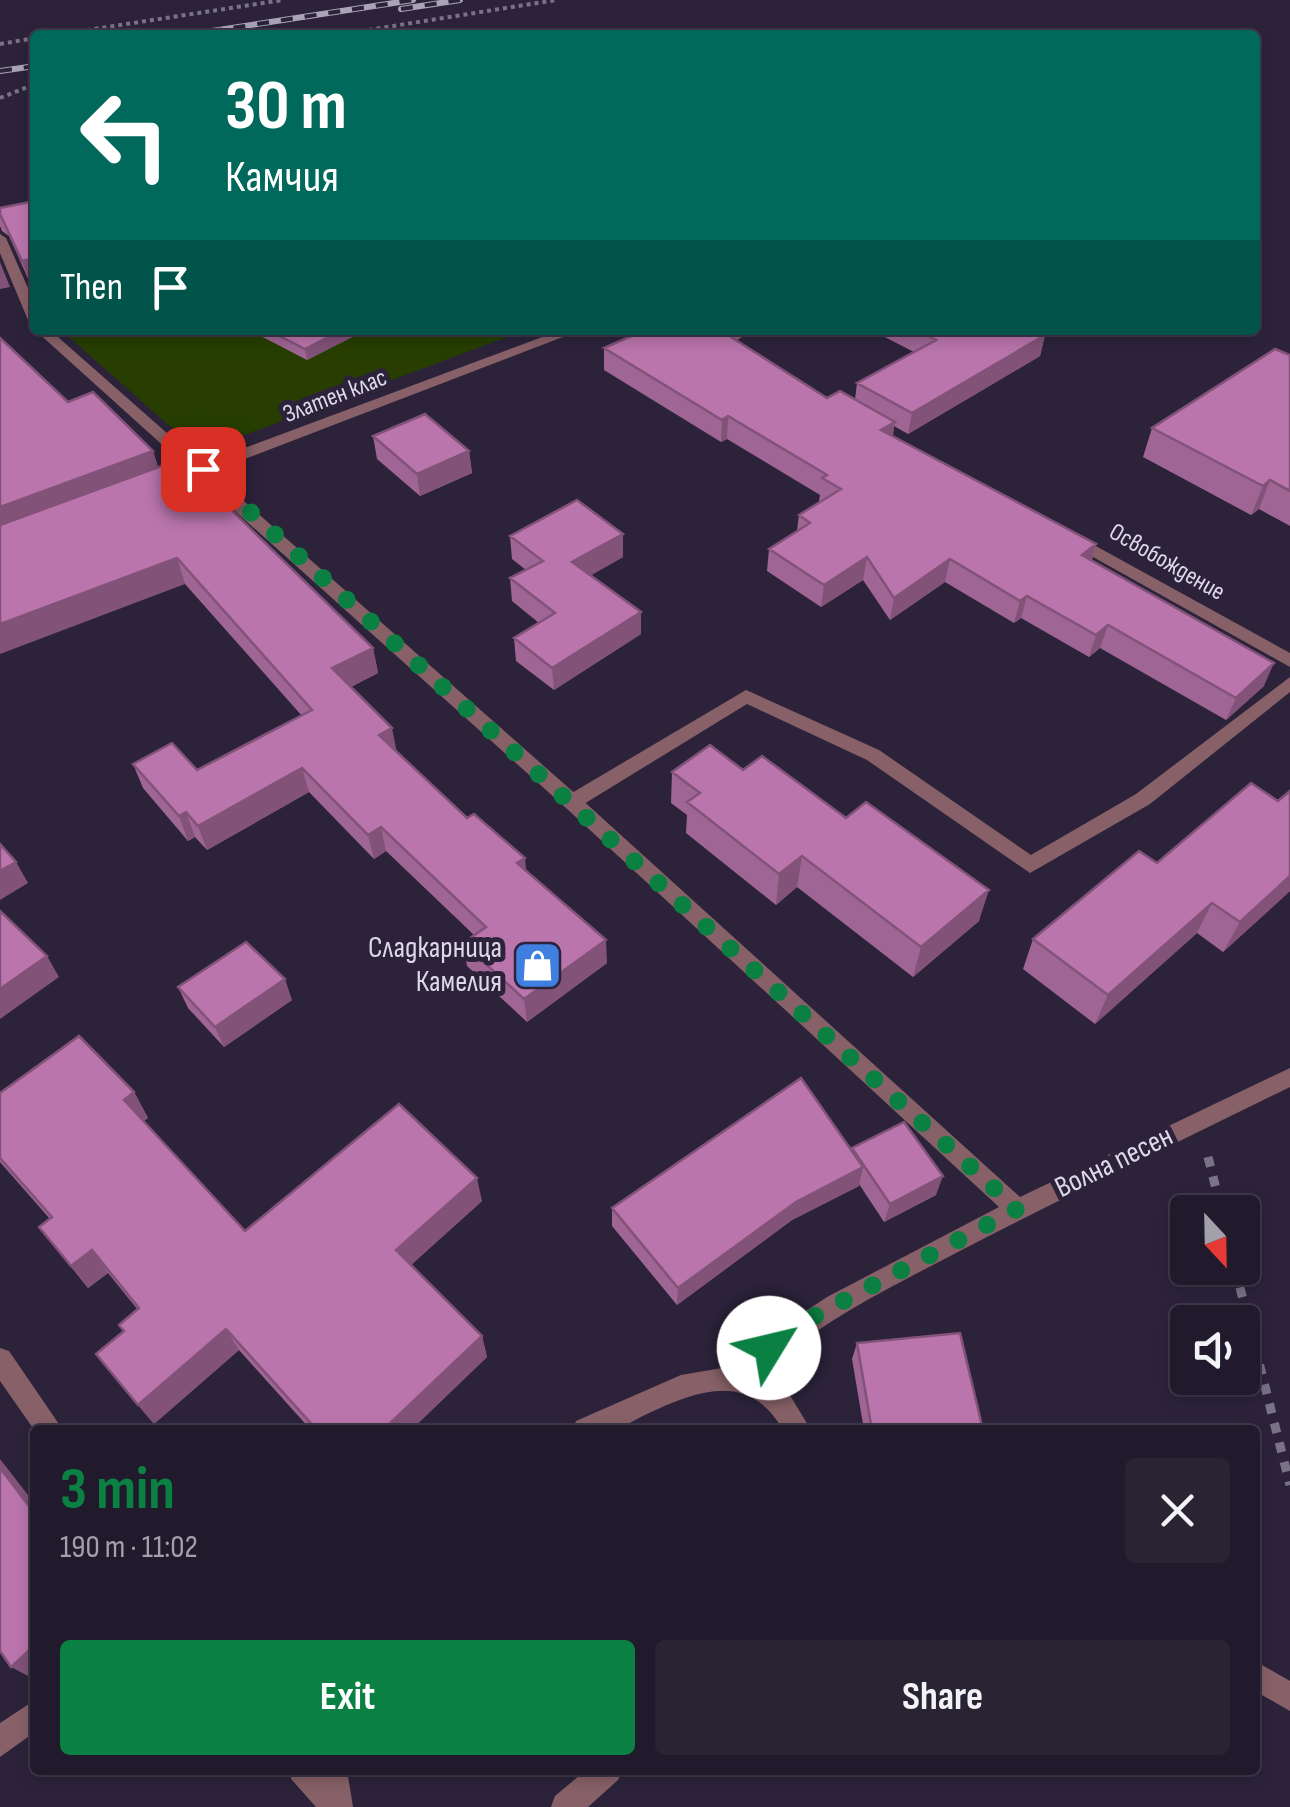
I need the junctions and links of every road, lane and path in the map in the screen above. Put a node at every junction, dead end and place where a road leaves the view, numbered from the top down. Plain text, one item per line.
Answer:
1 (283, 0) edge
2 (556, 0) edge
3 (88, 30) edge
4 (368, 30) edge
5 (30, 39) edge
6 (0, 44) edge
7 (30, 86) edge
8 (0, 98) edge
9 (0, 238) edge
10 (30, 308) edge
11 (48, 335) edge
12 (561, 335) edge
13 (714, 335) edge
14 (738, 335) edge
15 (726, 342) junction
16 (743, 351) edge
17 (203, 469) junction
18 (148, 490) edge
19 (1051, 526) edge
20 (1290, 661) edge
21 (1290, 684) edge
22 (572, 802) junction
23 (1290, 1076) edge
24 (1199, 1121) junction
25 (1218, 1195) edge
26 (1017, 1209) junction
27 (1240, 1285) edge
28 (0, 1360) edge
29 (739, 1378) junction
30 (46, 1425) edge
31 (595, 1425) edge
32 (795, 1425) edge
33 (1290, 1485) edge
34 (1260, 1678) edge
35 (1290, 1697) edge
36 (30, 1718) edge
37 (0, 1742) edge
38 (307, 1775) edge
39 (333, 1775) edge
40 (602, 1775) edge
41 (337, 1807) edge
42 (566, 1807) edge

1 - 3 path
2 - 4 path
5 - 6 path
7 - 8 path
9 - 10 street
11 - 17 street
12 - 17 street, Златен клас
13 - 15 street
14 - 15 street
15 - 16 street
17 - 18 street, Златен клас
17 - 22 street
19 - 20 street, Освобождение
21 - 22 street
22 - 26 street
23 - 24 street, Волна песен
24 - 25 path
24 - 26 street, Волна песен
26 - 29 street, Волна песен
27 - 33 path
28 - 30 street
29 - 31 street
29 - 32 street
34 - 35 street
36 - 37 street
38 - 41 street
39 - 41 street
40 - 42 street

